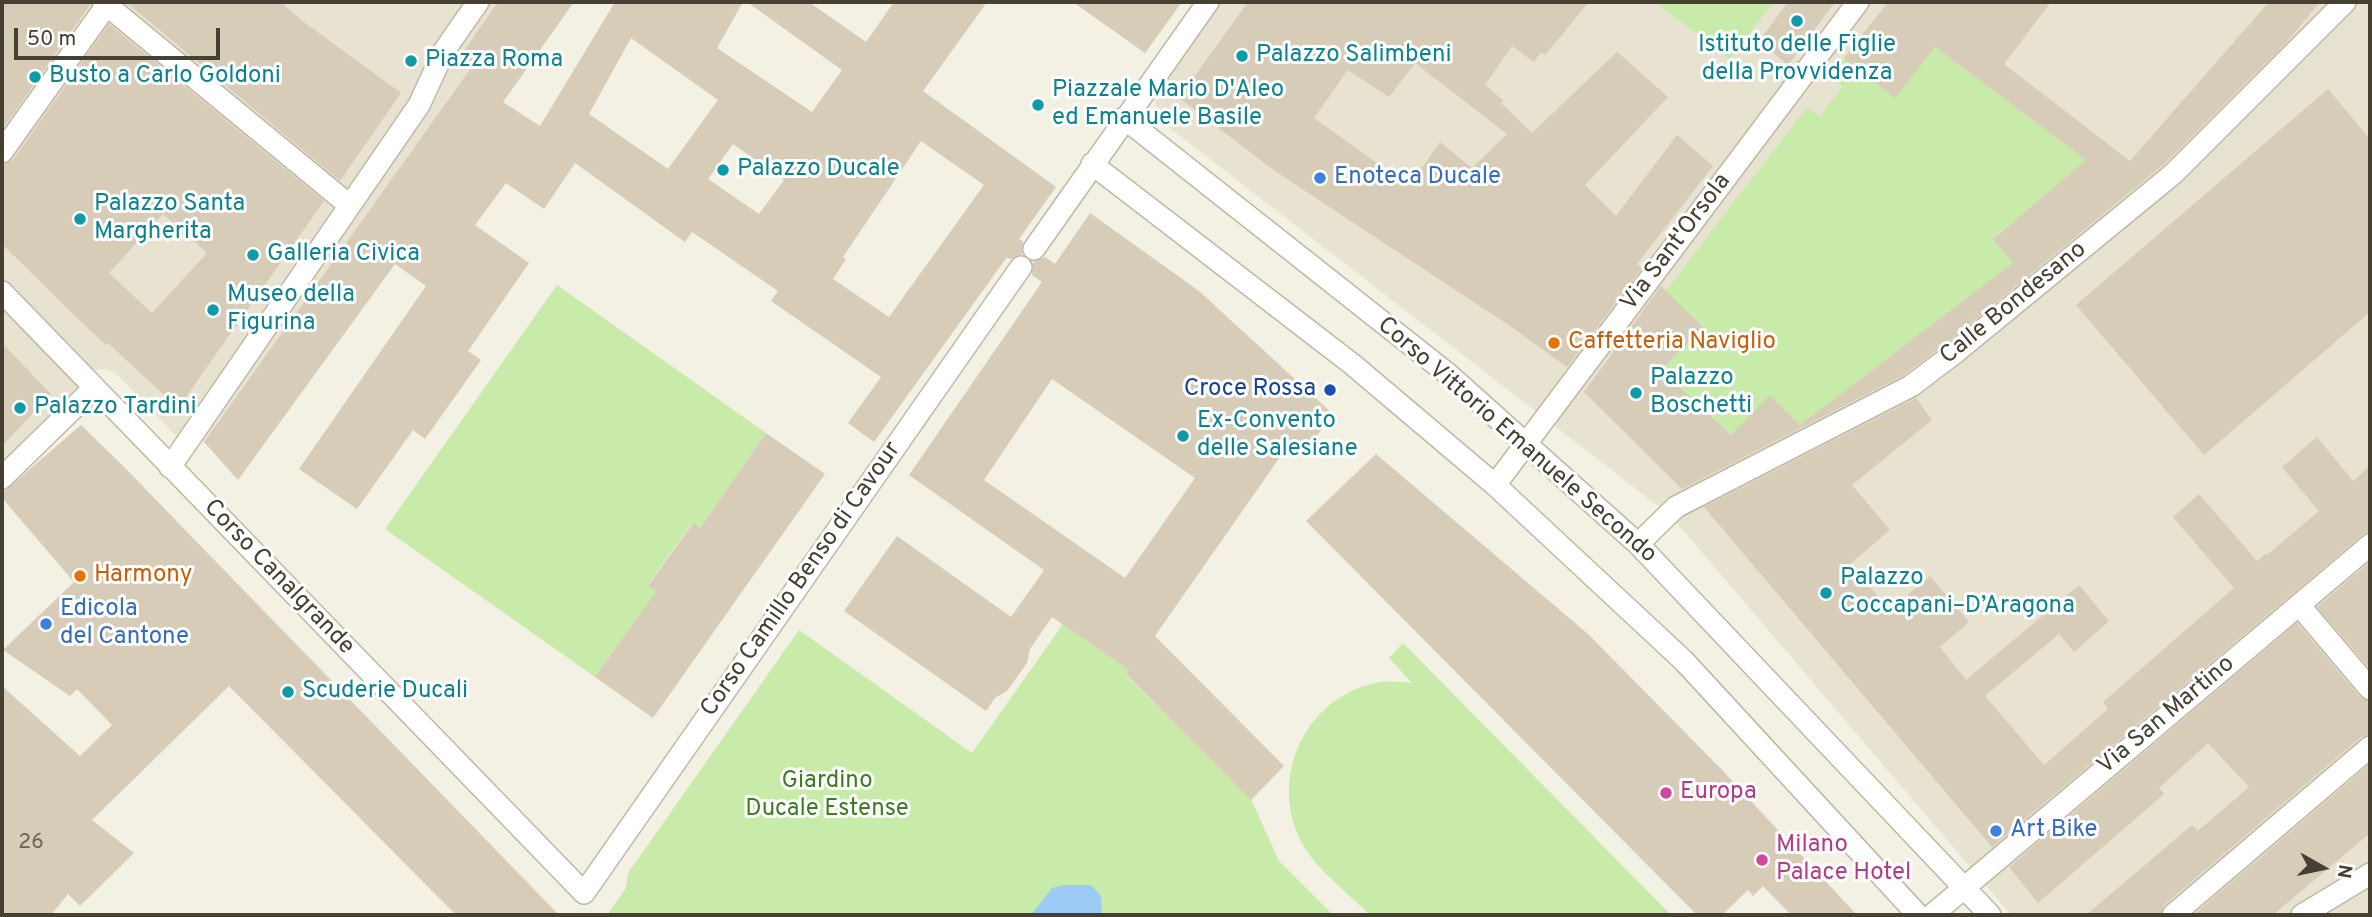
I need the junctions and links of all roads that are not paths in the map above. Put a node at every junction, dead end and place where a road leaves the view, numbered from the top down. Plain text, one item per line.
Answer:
1 (478, 2) edge
2 (1208, 2) edge
3 (1858, 2) edge
4 (2345, 2) edge
5 (106, 3) edge
6 (1125, 118) junction
7 (2, 152) edge
8 (1092, 164) junction
9 (349, 205) junction
10 (1034, 249) dead end
11 (1020, 267) dead end
12 (2, 292) edge
13 (94, 388) junction
14 (1527, 443) junction
15 (170, 467) junction
16 (2, 478) edge
17 (1495, 485) junction
18 (1637, 544) junction
19 (2370, 545) edge
20 (2299, 605) junction
21 (2370, 689) edge
22 (2370, 747) edge
23 (2370, 874) edge
24 (1966, 888) junction
25 (584, 893) joint
26 (1918, 915) edge
27 (1932, 915) edge
28 (1990, 915) edge
29 (2173, 915) edge
30 (2302, 915) edge

1 - 9 street
2 - 6 street
3 - 14 street, Via Sant'Orsola
4 - 18 street, Calle Bondesano
5 - 7 street
5 - 9 street
6 - 8 street
6 - 14 street, Corso Vittorio Emanuele Secondo
8 - 10 street
8 - 17 street, Corso Vittorio Emanuele Secondo
9 - 15 street
11 - 25 street, Corso Camillo Benso di Cavour
12 - 13 street, Corso Canalgrande
13 - 15 street, Corso Canalgrande
13 - 16 street
14 - 17 street, Via Sant'Orsola
14 - 18 street, Corso Vittorio Emanuele Secondo
15 - 25 street, Corso Canalgrande
17 - 26 street, Corso Vittorio Emanuele Secondo
18 - 24 street, Corso Vittorio Emanuele Secondo
19 - 20 street, Via San Martino
20 - 21 street
20 - 24 street, Via San Martino
22 - 29 street
23 - 30 street
24 - 27 street
24 - 28 street, Corso Vittorio Emanuele Secondo

